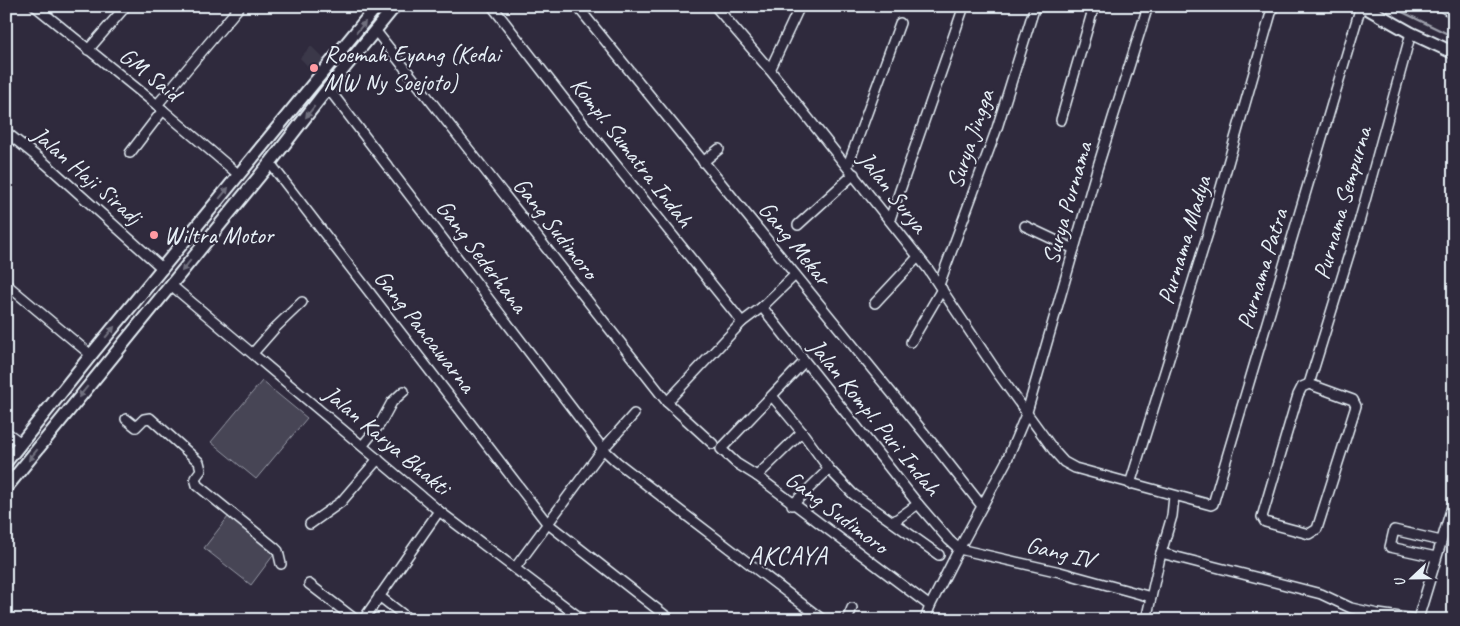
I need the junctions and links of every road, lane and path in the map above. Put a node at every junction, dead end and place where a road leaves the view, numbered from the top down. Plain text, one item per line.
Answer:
1 (34, 6) edge
2 (126, 6) edge
3 (240, 6) edge
4 (378, 6) edge
5 (395, 6) edge
6 (492, 6) edge
7 (577, 6) edge
8 (715, 6) edge
9 (800, 6) edge
10 (964, 6) edge
11 (1035, 6) edge
12 (1094, 6) edge
13 (1148, 6) edge
14 (1273, 6) edge
15 (1362, 6) edge
16 (1442, 6) edge
17 (1454, 14) edge
18 (900, 23) dead end
19 (375, 30) junction
20 (1411, 33) junction
21 (88, 50) junction
22 (1454, 53) edge
23 (770, 70) junction
24 (328, 88) junction
25 (160, 107) junction
26 (1061, 120) dead end
27 (6, 132) edge
28 (719, 149) dead end
29 (130, 153) dead end
30 (703, 162) junction
31 (270, 163) junction
32 (848, 165) junction
33 (854, 174) junction
34 (239, 175) junction
35 (203, 219) junction
36 (890, 219) junction
37 (798, 225) dead end
38 (1025, 226) dead end
39 (218, 228) junction
40 (1074, 249) junction
41 (918, 258) junction
42 (163, 269) junction
43 (795, 275) junction
44 (6, 284) edge
45 (171, 285) junction
46 (941, 287) junction
47 (302, 302) dead end
48 (875, 303) dead end
49 (762, 307) junction
50 (742, 322) junction
51 (911, 342) dead end
52 (253, 353) junction
53 (91, 355) junction
54 (804, 362) junction
55 (1309, 384) junction
56 (404, 391) dead end
57 (772, 396) junction
58 (667, 402) junction
59 (46, 410) junction
60 (1027, 412) junction
61 (634, 414) dead end
62 (126, 419) dead end
63 (60, 422) junction
64 (6, 432) edge
65 (802, 432) junction
66 (21, 443) junction
67 (363, 445) junction
68 (717, 446) junction
69 (603, 449) junction
70 (378, 459) junction
71 (6, 462) edge
72 (829, 470) junction
73 (757, 476) junction
74 (1130, 484) junction
75 (6, 488) edge
76 (1174, 496) junction
77 (1454, 500) edge
78 (792, 504) junction
79 (918, 504) junction
80 (982, 506) junction
81 (439, 511) junction
82 (893, 522) junction
83 (548, 523) junction
84 (310, 524) dead end
85 (1442, 541) junction
86 (959, 549) junction
87 (1161, 553) junction
88 (939, 556) dead end
89 (1436, 557) junction
90 (281, 564) dead end
91 (515, 568) junction
92 (309, 584) dead end
93 (379, 596) junction
94 (1151, 597) junction
95 (930, 606) junction
96 (852, 608) dead end
97 (1420, 619) edge
98 (356, 620) edge
99 (363, 620) edge
100 (410, 620) edge
101 (583, 620) edge
102 (672, 620) edge
103 (823, 620) edge
104 (847, 620) edge
105 (925, 620) edge
106 (1146, 620) edge

1 - 21 street, GM Said
2 - 21 street
3 - 25 street
34 -> 4 street
5 - 19 street
6 - 50 street, Kompl. Sumatra Indah
7 - 30 street, Gang Mekar
8 - 23 street, Jalan Surya
9 - 23 street
10 - 36 street
11 - 46 street, Surya Jingga
12 - 26 street
13 - 40 street, Surya Purnama
14 - 74 street, Purnama Madya
15 - 20 street
15 - 76 street, Purnama Patra
16 - 17 street
18 - 32 street
19 - 24 street
19 - 58 street, Gang Sudimoro
20 - 22 street
20 - 55 street, Purnama Sempurna
21 - 25 street, GM Said
23 - 32 street, Jalan Surya
24 -> 31 street
24 - 69 street, Gang Sederhana
25 - 29 street
25 - 34 street, GM Said
27 - 42 street, Jalan Haji Siradj
28 - 30 street
30 - 43 street, Gang Mekar
31 - 39 street
31 - 83 street, Gang Pancawarna
32 - 33 street, Jalan Surya
33 - 36 street, Jalan Surya
33 - 37 street
35 -> 34 street
35 - 39 street
35 - 42 street
36 - 41 street, Jalan Surya
38 - 40 street
39 -> 45 street
40 - 60 street, Surya Purnama
41 - 46 street, Jalan Surya
41 - 48 street
53 -> 42 street
43 - 49 street
43 - 80 street, Gang Mekar
44 - 53 street
45 - 52 street, Jalan Karya Bhakti
45 -> 63 street
46 - 51 street, Surya Jingga
46 - 60 street, Jalan Surya
47 - 52 street
49 - 50 street
49 - 54 street, Jalan Kompl. Puri Indah
50 - 58 street
52 - 67 street, Jalan Karya Bhakti
53 - 59 street
54 - 57 street
54 - 79 street, Jalan Kompl. Puri Indah
55 - 55 street, Purnama Sempurna
56 - 67 street
57 - 65 street
57 - 68 street
58 - 68 street, Gang Sudimoro
59 - 63 street
59 - 66 street
60 - 74 street, Jalan Surya
60 - 80 street, Surya Purnama
61 - 69 street
62 - 90 street
63 -> 75 street
64 - 66 street
65 - 72 street
65 - 73 street
66 - 71 street
67 - 70 street, Jalan Karya Bhakti
68 - 73 street, Gang Sudimoro
69 - 83 street
69 - 103 street, Gang Sederhana
70 - 81 street, Jalan Karya Bhakti
70 - 84 street
72 - 78 street
72 - 82 street
73 - 78 street, Gang Sudimoro
74 - 76 street, Jalan Surya
76 - 87 street
77 - 85 street
78 - 95 street, Gang Sudimoro
79 - 82 street
79 - 86 street, Jalan Kompl. Puri Indah
80 - 86 street, Surya Purnama
81 - 91 street, Jalan Karya Bhakti
81 - 93 street
82 - 88 street
83 - 91 street
83 - 102 street, Gang Pancawarna
85 - 89 street
85 - 89 street
86 - 94 street, Gang IV
86 - 95 street, Surya Purnama
87 - 94 street
87 - 97 street
89 - 97 street
91 - 101 street, Jalan Karya Bhakti
92 - 98 street
93 - 99 street
93 - 100 street
94 - 106 street
95 - 105 street, Surya Purnama
96 - 104 street

